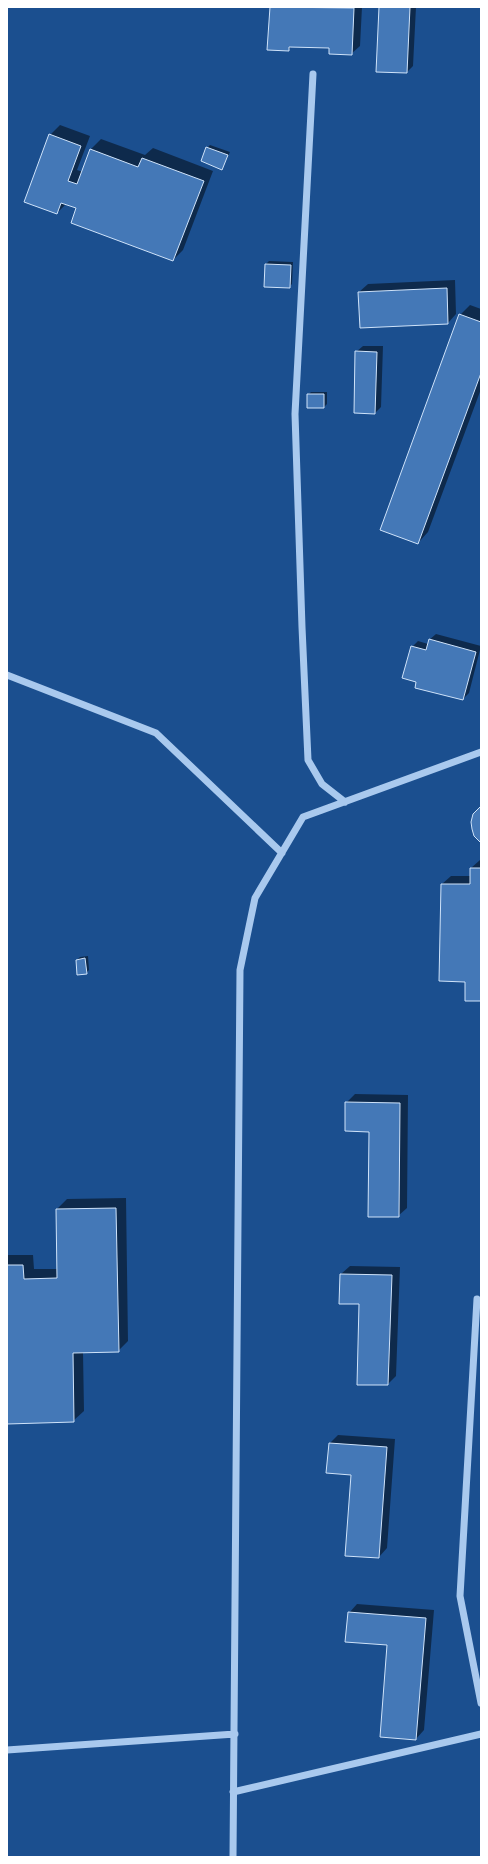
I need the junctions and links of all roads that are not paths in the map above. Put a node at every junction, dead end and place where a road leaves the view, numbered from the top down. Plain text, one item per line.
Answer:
1 (313, 74) dead end
2 (7, 676) edge
3 (481, 752) edge
4 (345, 802) junction
5 (282, 853) junction
6 (477, 1299) dead end
7 (481, 1703) edge
8 (234, 1734) junction
9 (481, 1734) edge
10 (7, 1750) edge
11 (233, 1792) junction
12 (233, 1857) edge

1 - 4 street
2 - 5 street
3 - 4 street
4 - 5 street
5 - 8 street
6 - 7 street
8 - 10 street
8 - 11 street
9 - 11 street
11 - 12 street

